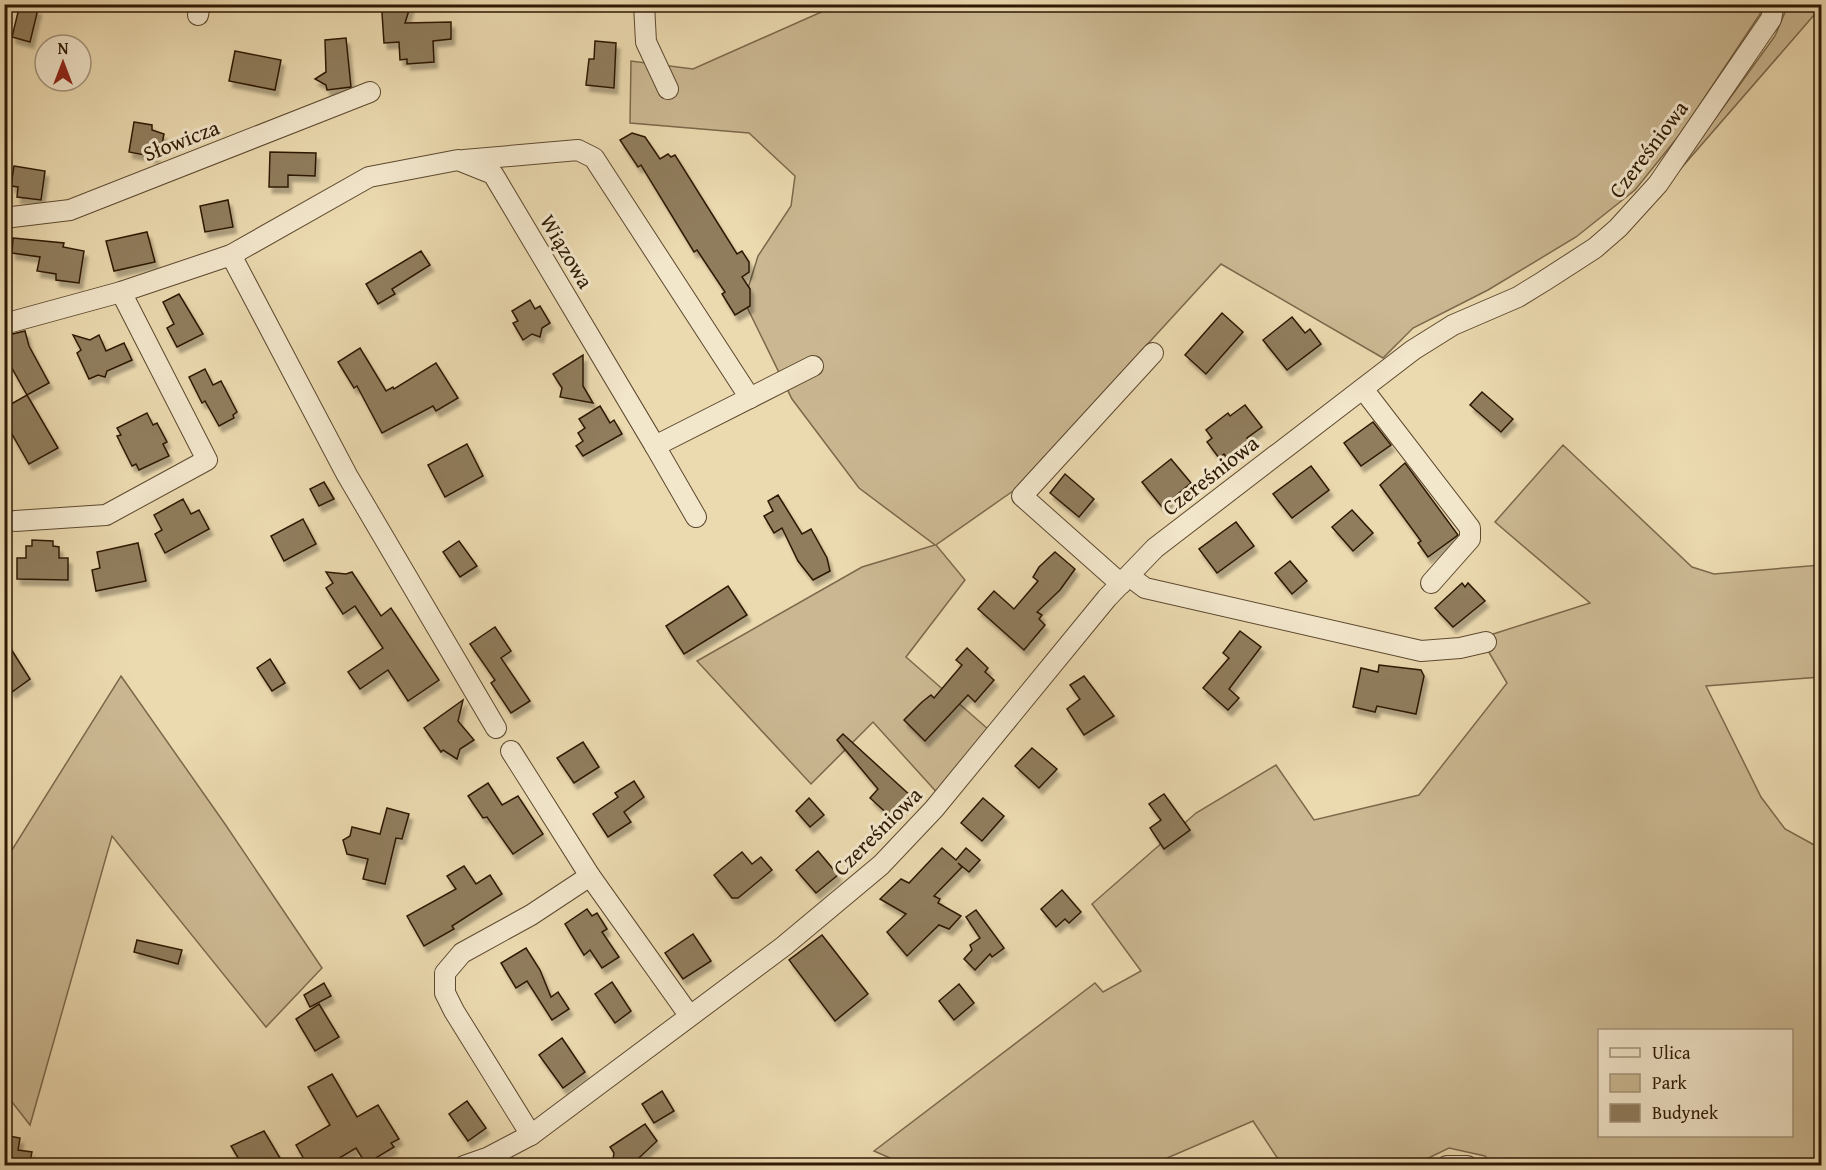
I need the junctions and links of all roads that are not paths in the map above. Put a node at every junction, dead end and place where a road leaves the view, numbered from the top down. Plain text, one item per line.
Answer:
1 (644, 4) edge
2 (1774, 4) edge
3 (668, 89) dead end
4 (370, 92) dead end
5 (459, 160) junction
6 (4, 218) edge
7 (231, 255) junction
8 (121, 292) junction
9 (4, 324) edge
10 (1153, 353) dead end
11 (813, 366) dead end
12 (1363, 389) junction
13 (750, 398) junction
14 (655, 446) junction
15 (696, 517) dead end
16 (15, 521) dead end
17 (1125, 580) junction
18 (1431, 583) dead end
19 (1486, 642) dead end
20 (496, 728) dead end
21 (511, 751) dead end
22 (590, 876) junction
23 (689, 1015) junction
24 (531, 1135) junction
25 (464, 1166) edge
26 (1447, 1166) edge
27 (1467, 1166) edge

1 - 3 street
2 - 12 street, Czereśniowa
4 - 6 street, Słowicza
5 - 7 street
5 - 13 street
5 - 14 street, Wiązowa
7 - 8 street
7 - 20 street
8 - 9 street
8 - 16 street
10 - 17 street
11 - 13 street
12 - 17 street, Czereśniowa
12 - 18 street
13 - 14 street
14 - 15 street, Wiązowa
17 - 19 street
17 - 23 street, Czereśniowa
21 - 22 street
22 - 23 street
22 - 24 street
23 - 24 street, Czereśniowa
24 - 25 street, Czereśniowa
26 - 27 street

